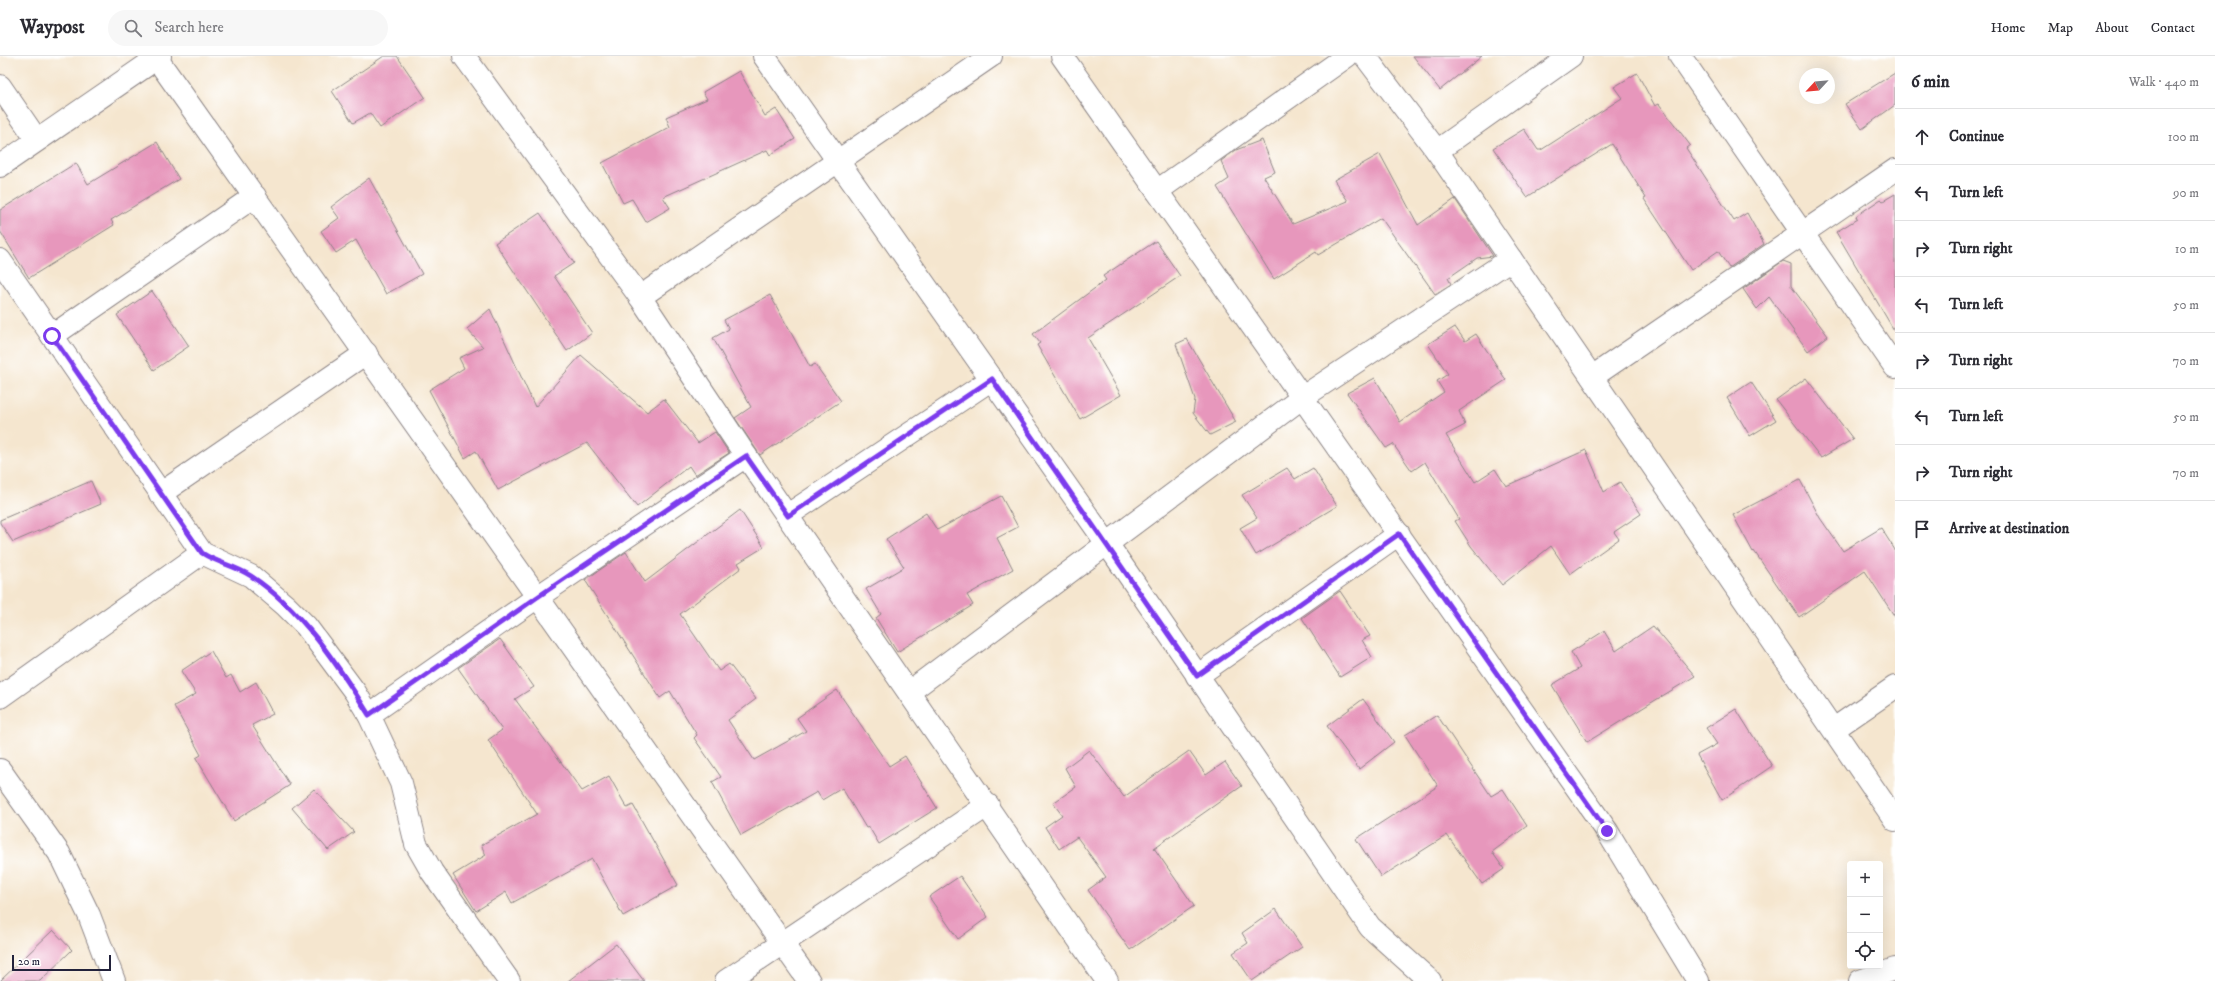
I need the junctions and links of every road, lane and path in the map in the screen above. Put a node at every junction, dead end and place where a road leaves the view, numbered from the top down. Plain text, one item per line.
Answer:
1 (464, 56) edge
2 (764, 56) edge
3 (991, 56) edge
4 (1062, 56) edge
5 (1347, 56) edge
6 (1365, 56) edge
7 (1571, 56) edge
8 (1680, 56) edge
9 (159, 57) edge
10 (0, 86) edge
11 (37, 140) junction
12 (1437, 151) junction
13 (839, 160) junction
14 (0, 166) edge
15 (1895, 170) edge
16 (1157, 191) junction
17 (255, 196) junction
18 (1803, 232) junction
19 (0, 260) edge
20 (1511, 260) junction
21 (640, 297) junction
22 (52, 336) junction
23 (366, 353) junction
24 (1895, 367) edge
25 (1592, 376) junction
26 (992, 379) junction
27 (1303, 397) junction
28 (746, 456) junction
29 (160, 494) junction
30 (788, 516) junction
31 (1399, 534) junction
32 (1108, 545) junction
33 (202, 553) junction
34 (536, 598) junction
35 (1197, 676) junction
36 (1895, 687) edge
37 (909, 692) junction
38 (0, 697) edge
39 (369, 715) junction
40 (1834, 728) junction
41 (0, 770) edge
42 (988, 806) junction
43 (1895, 820) edge
44 (781, 944) junction
45 (1895, 969) edge
46 (114, 981) edge
47 (510, 981) edge
48 (726, 981) edge
49 (809, 981) edge
50 (1107, 981) edge
51 (1430, 981) edge
52 (1698, 981) edge
53 (1860, 981) edge

1 - 21 street
2 - 13 street
3 - 13 street
4 - 16 street
5 - 16 street
6 - 12 street
7 - 12 street
8 - 18 street
9 - 11 street
9 - 17 street
10 - 11 street
11 - 14 street
12 - 20 street
13 - 21 street
13 - 26 street
15 - 18 street
16 - 27 street
17 - 22 street
17 - 23 street
18 - 24 street
18 - 25 street
19 - 22 street
20 - 25 street
20 - 27 street
21 - 28 street
22 - 29 street
23 - 29 street
23 - 34 street
25 - 40 street
26 - 30 street
26 - 32 street
27 - 31 street
27 - 32 street
28 - 30 street
28 - 34 street
29 - 33 street
30 - 37 street
31 - 35 street
31 - 52 street
32 - 35 street
32 - 37 street
33 - 38 street
33 - 39 street
34 - 39 street
34 - 44 street
35 - 51 street
36 - 40 street
37 - 42 street
39 - 47 street
40 - 43 street
41 - 46 street
42 - 44 street
42 - 50 street
44 - 48 street
44 - 49 street
45 - 53 street

